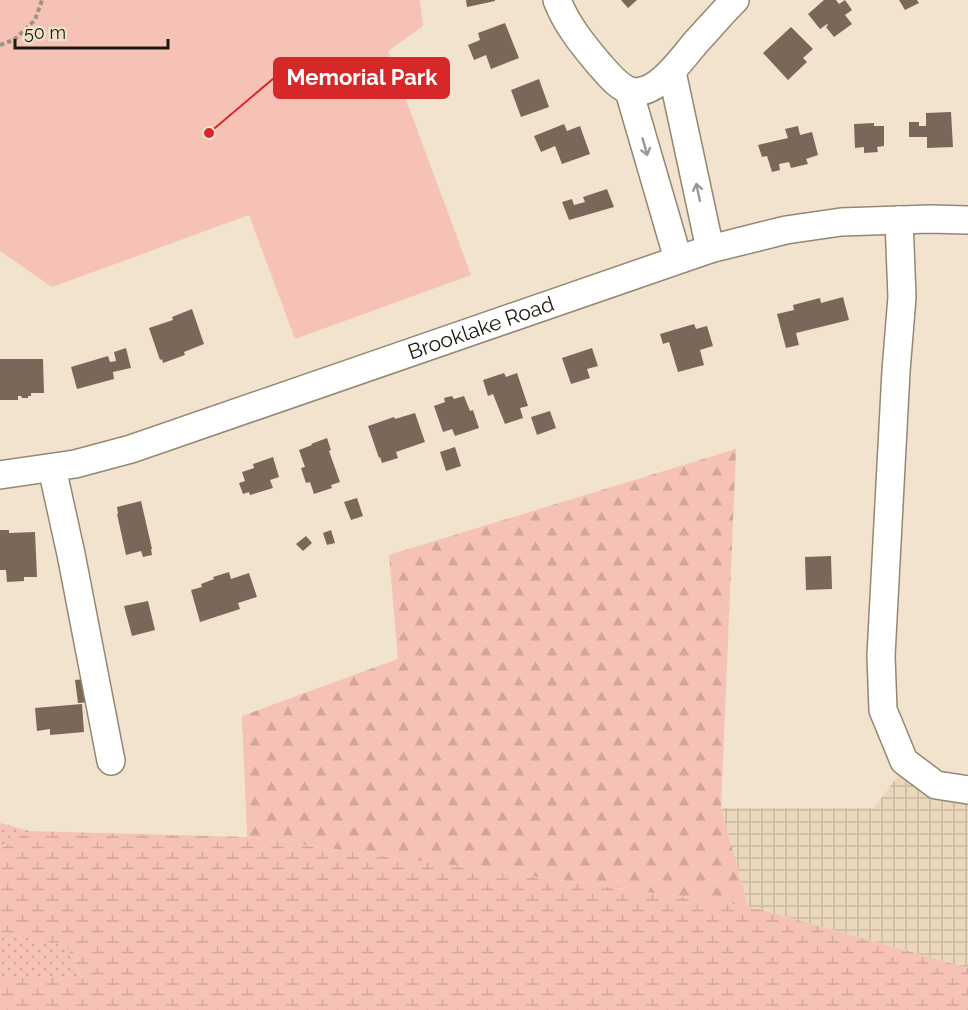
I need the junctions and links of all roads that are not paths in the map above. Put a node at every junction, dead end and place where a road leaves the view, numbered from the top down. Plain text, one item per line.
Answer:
1 (557, 0) edge
2 (735, 0) edge
3 (672, 72) junction
4 (629, 91) junction
5 (900, 220) junction
6 (968, 220) edge
7 (710, 249) junction
8 (678, 259) junction
9 (52, 468) junction
10 (0, 475) edge
11 (111, 761) dead end
12 (968, 790) edge

1 - 4 street
2 - 3 street
3 - 4 street
7 -> 3 street
4 -> 8 street
5 - 6 street, Brooklake Road
5 - 7 street, Brooklake Road
5 - 12 street
7 - 8 street, Brooklake Road
8 - 9 street, Brooklake Road
9 - 10 street, Brooklake Road
9 - 11 street

